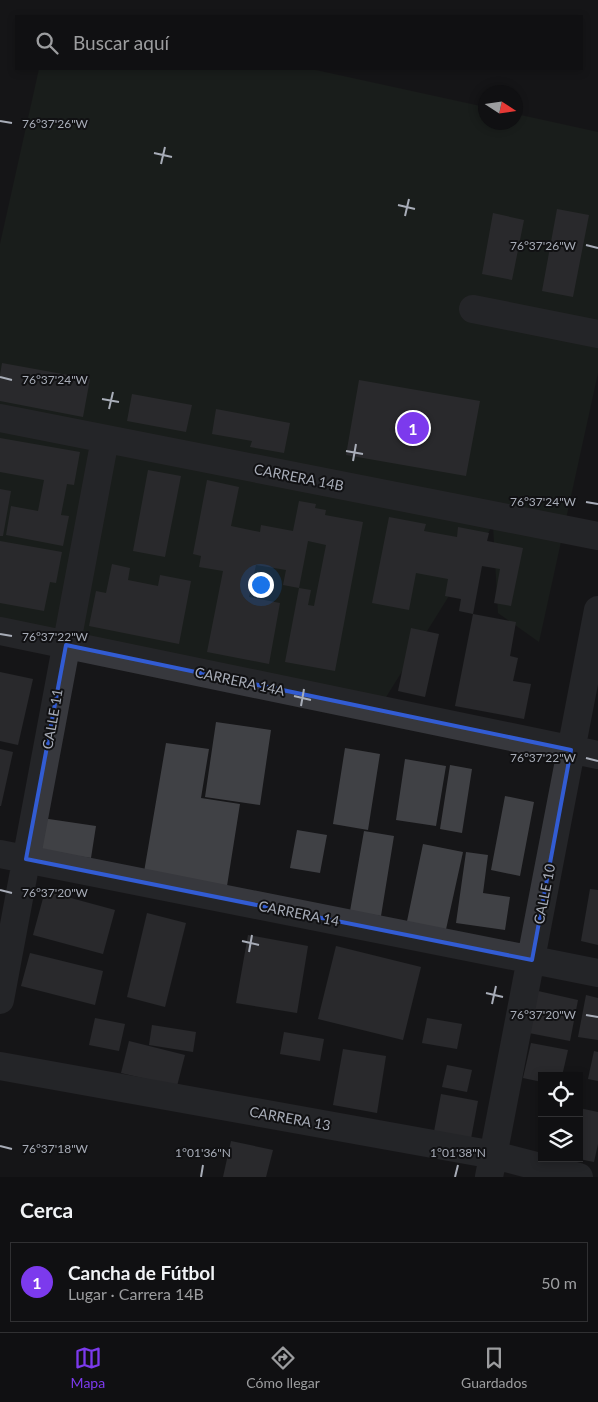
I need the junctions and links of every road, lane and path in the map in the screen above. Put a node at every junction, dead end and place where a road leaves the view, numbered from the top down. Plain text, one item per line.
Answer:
1 (473, 309) dead end
2 (598, 334) edge
3 (0, 418) edge
4 (105, 439) junction
5 (598, 536) edge
6 (598, 610) edge
7 (0, 632) edge
8 (66, 645) junction
9 (571, 750) junction
10 (598, 755) edge
11 (0, 854) edge
12 (26, 859) junction
13 (532, 960) junction
14 (598, 974) edge
15 (0, 1000) edge
16 (0, 1066) edge
17 (492, 1166) edge
18 (579, 1177) edge

1 - 2 street
3 - 4 street, CARRERA 14B
4 - 5 street, CARRERA 14B
4 - 8 street, CALLE 11
6 - 9 street, CALLE 10
7 - 8 street, CARRERA 14A
8 - 9 street, CARRERA 14A
8 - 12 street, CALLE 11
9 - 10 street, CARRERA 14A
9 - 13 street, CALLE 10
11 - 12 street, CARRERA 14
12 - 13 street, CARRERA 14
12 - 15 street, CALLE 11
13 - 14 street, CARRERA 14
13 - 17 street, CALLE 10
16 - 17 street, CARRERA 13
17 - 18 street, CARRERA 13

